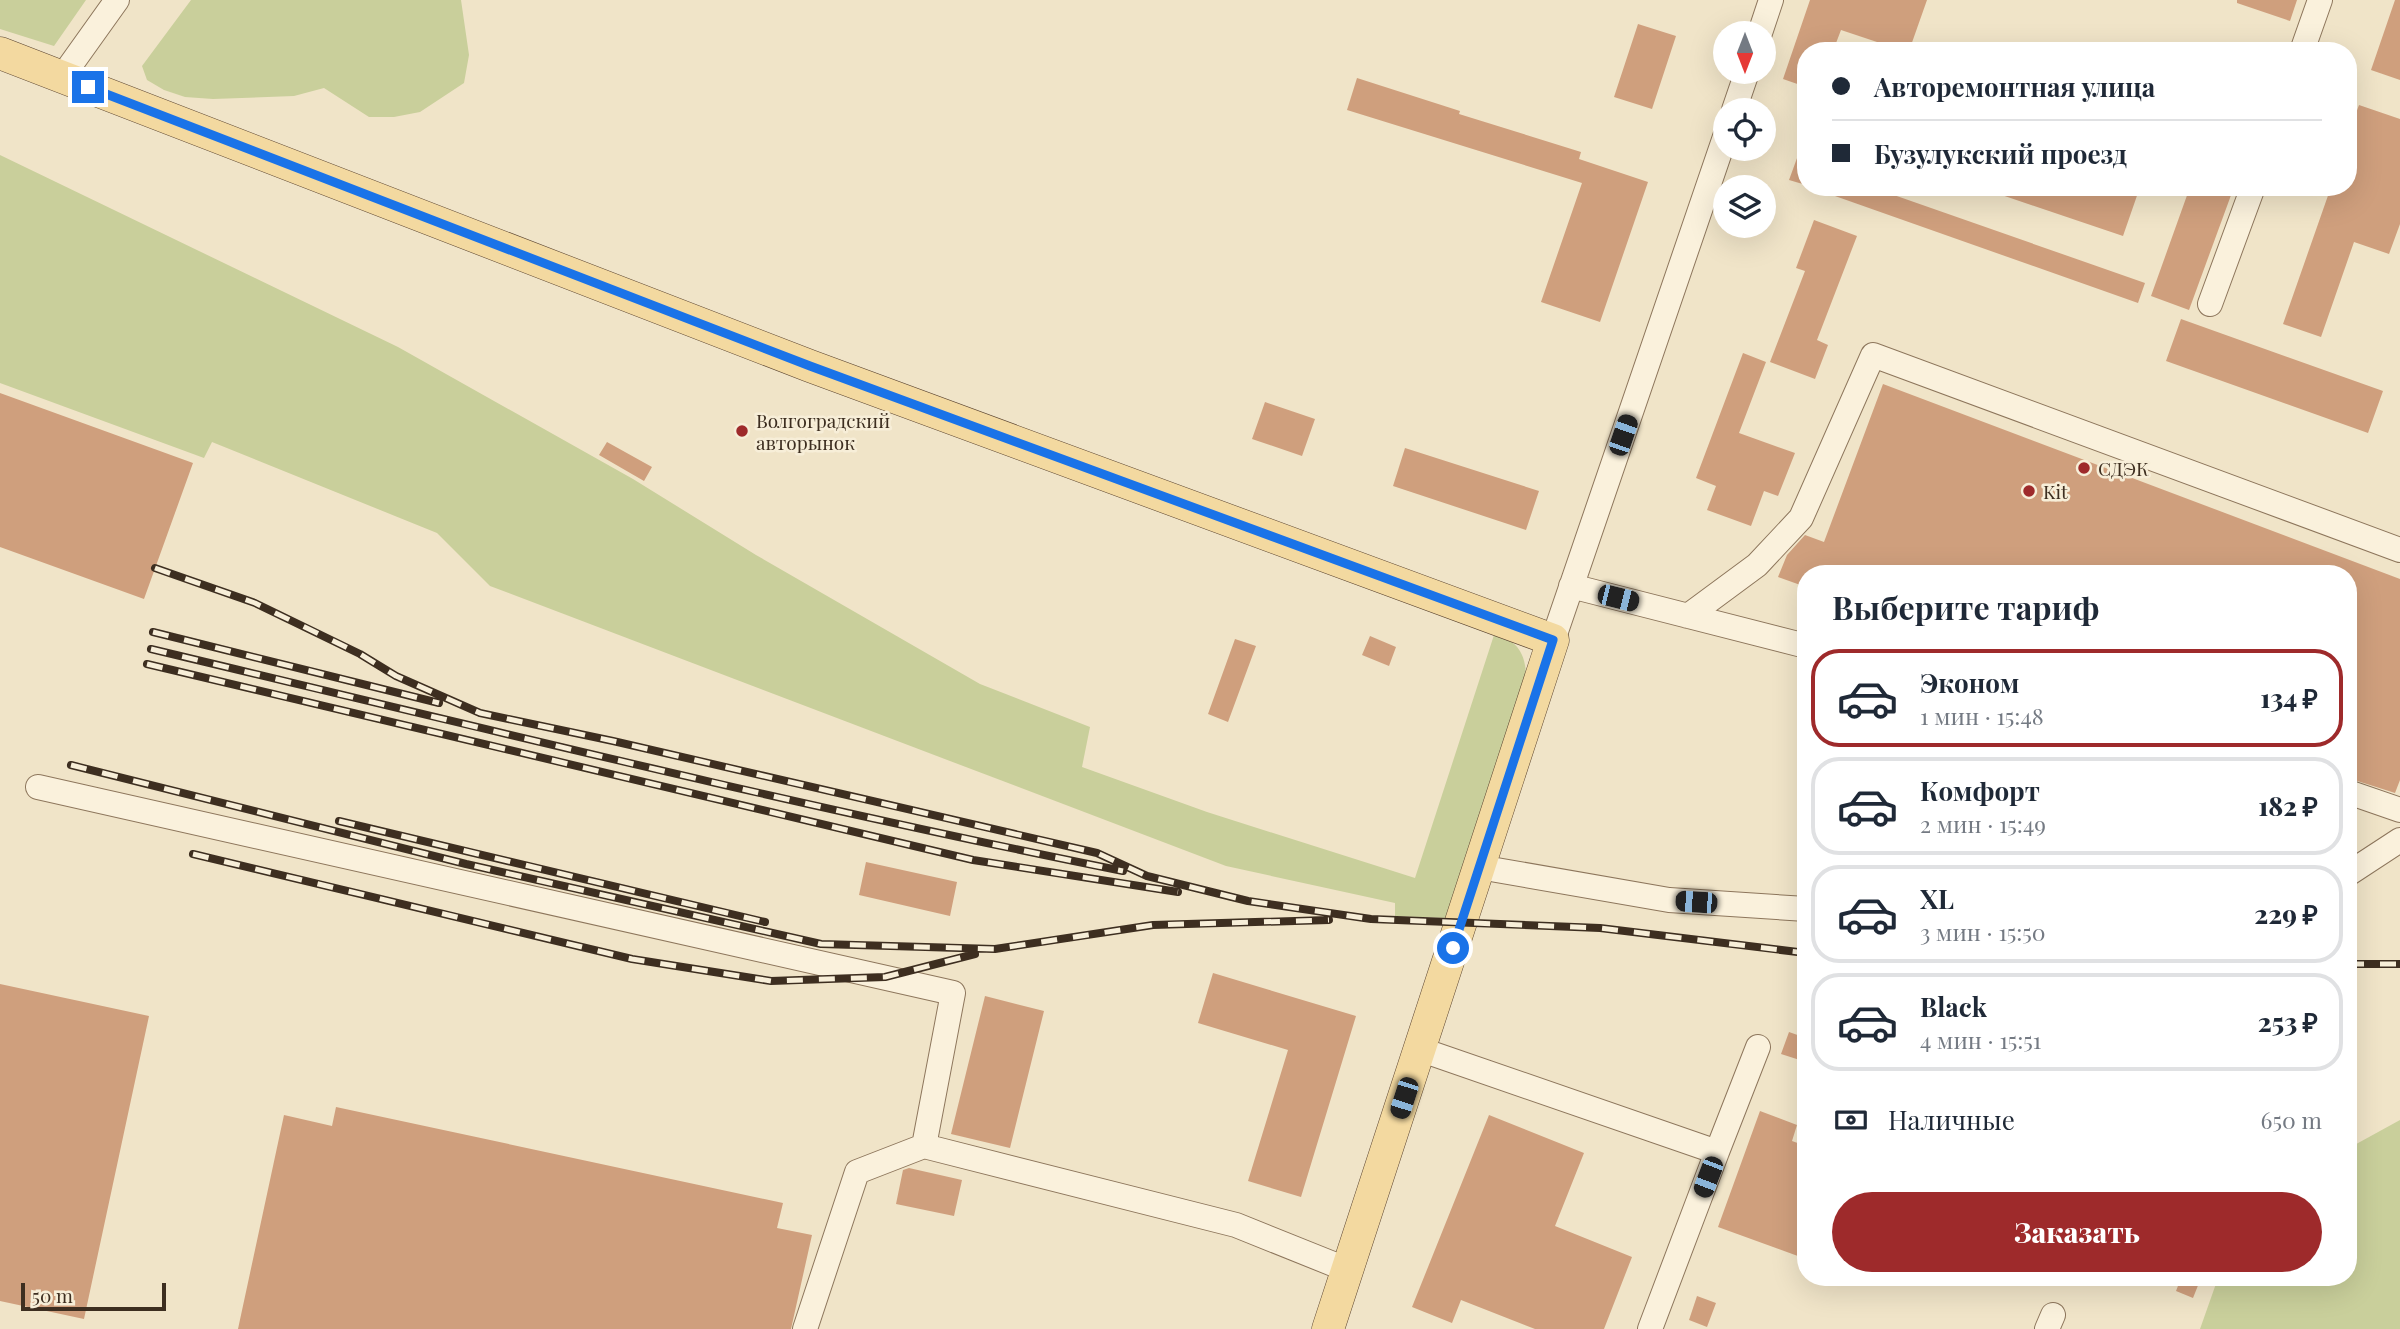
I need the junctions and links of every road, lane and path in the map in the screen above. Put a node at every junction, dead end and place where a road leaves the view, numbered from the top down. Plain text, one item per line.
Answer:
1 (117, 0) edge
2 (1771, 0) edge
3 (2320, 0) edge
4 (1764, 21) edge
5 (2305, 42) edge
6 (0, 53) edge
7 (62, 77) junction
8 (1717, 161) edge
9 (2250, 196) edge
10 (2210, 304) dead end
11 (2400, 550) edge
12 (1571, 586) junction
13 (1688, 616) junction
14 (1553, 640) junction
15 (1797, 644) edge
16 (38, 787) dead end
17 (2357, 795) edge
18 (2400, 810) edge
19 (2400, 840) edge
20 (1479, 867) junction
21 (2357, 868) edge
22 (1797, 908) edge
23 (1758, 1047) dead end
24 (1419, 1049) junction
25 (924, 1146) junction
26 (1717, 1152) junction
27 (1348, 1270) junction
28 (805, 1329) edge
29 (1328, 1329) edge
30 (1650, 1329) edge

1 - 7 street
2 - 4 street
3 - 5 street
6 - 7 main road
7 - 14 main road
8 - 12 street
9 - 10 street
11 - 13 street
12 - 13 street
12 - 14 street
13 - 15 street
14 - 20 main road
16 - 25 street
17 - 18 street
19 - 21 street
20 - 22 street
20 - 24 main road
23 - 26 street
24 - 26 street
24 - 27 main road
25 - 27 street
25 - 28 street
26 - 30 street
27 - 29 main road

